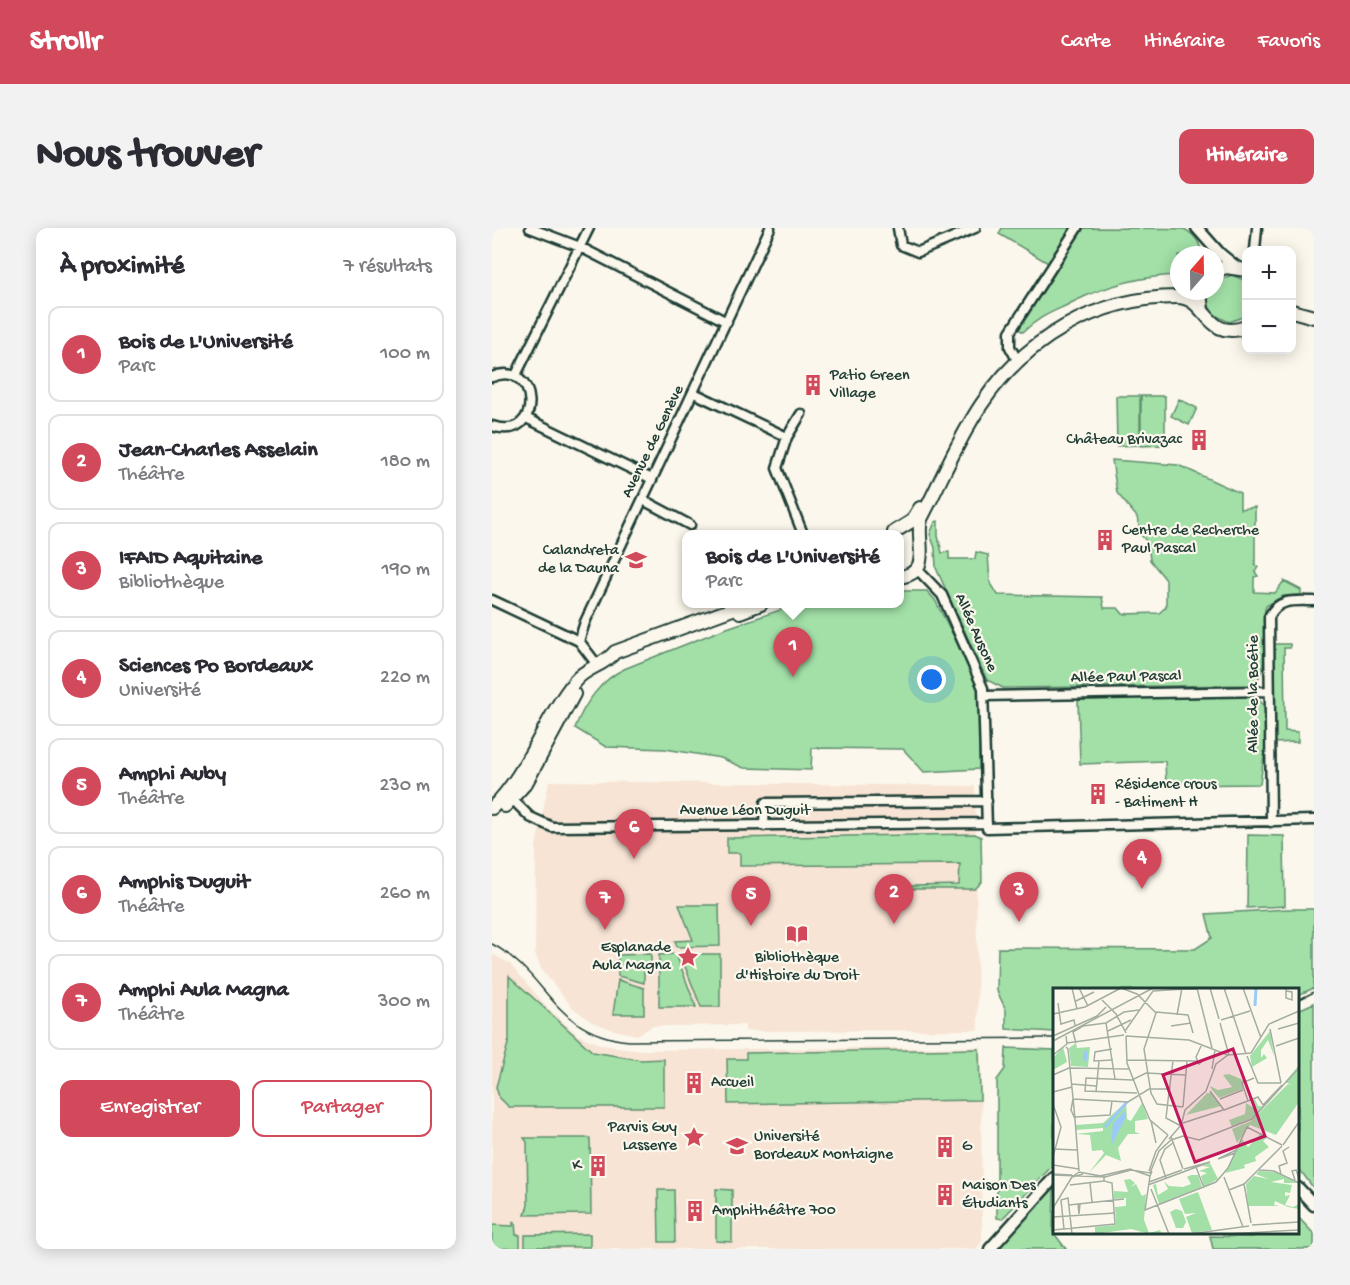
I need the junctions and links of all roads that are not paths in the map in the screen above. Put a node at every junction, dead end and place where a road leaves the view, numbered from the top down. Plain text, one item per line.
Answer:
1 (530, 228) edge
2 (589, 228) edge
3 (770, 228) edge
4 (898, 228) edge
5 (975, 228) edge
6 (1077, 228) edge
7 (1197, 228) edge
8 (1257, 228) edge
9 (1208, 246) edge
10 (1255, 246) edge
11 (580, 247) junction
12 (1224, 257) edge
13 (1242, 267) edge
14 (1242, 268) edge
15 (1224, 270) edge
16 (1170, 291) edge
17 (1201, 300) edge
18 (1202, 312) junction
19 (1296, 312) edge
20 (1314, 317) edge
21 (1296, 318) edge
22 (727, 322) junction
23 (1314, 322) edge
24 (1242, 328) edge
25 (1015, 356) junction
26 (492, 377) edge
27 (515, 377) junction
28 (694, 393) junction
29 (801, 414) dead end
30 (526, 418) junction
31 (492, 426) edge
32 (787, 437) junction
33 (652, 480) junction
34 (643, 500) junction
35 (690, 525) dead end
36 (801, 530) edge
37 (896, 530) edge
38 (904, 533) edge
39 (920, 544) junction
40 (917, 569) junction
41 (904, 575) edge
42 (492, 600) edge
43 (1314, 601) edge
44 (733, 608) edge
45 (748, 608) edge
46 (579, 641) junction
47 (609, 659) junction
48 (598, 666) junction
49 (1268, 691) junction
50 (984, 696) junction
51 (512, 799) junction
52 (987, 801) junction
53 (492, 808) edge
54 (492, 815) edge
55 (1314, 820) edge
56 (1271, 822) junction
57 (987, 825) junction
58 (764, 826) junction
59 (1053, 1179) edge
60 (1299, 1189) edge
61 (1314, 1205) edge
62 (990, 1249) edge

1 - 11 street
2 - 11 street
3 - 22 street, Avenue de Genève
4 - 5 street
6 - 25 street
7 - 9 street
8 - 10 street
11 - 22 street
11 - 27 street
12 - 13 street
14 - 15 main road
16 - 25 main road
17 - 18 main road
18 - 24 main road
18 - 39 main road
19 - 20 main road
21 - 23 main road
22 - 28 street, Avenue de Genève
25 - 37 main road
26 - 27 street
27 - 30 street
28 - 32 street
28 - 33 street, Avenue de Genève
29 - 32 street
30 - 31 street
30 - 33 street
32 - 36 street
33 - 34 street, Avenue de Genève
34 - 35 street
34 - 46 street, Avenue de Genève
38 - 39 main road
39 - 40 main road
40 - 41 main road
40 - 50 street, Allée Ausone
42 - 46 street
43 - 49 street, Allée de la Boétie
44 - 47 main road
45 - 47 main road
46 - 48 street
47 - 48 main road
48 - 51 main road
48 - 53 main road
49 - 50 street, Allée Paul Pascal
49 - 56 street, Allée de la Boétie
50 - 52 street, Allée Ausone
51 - 54 main road
51 - 58 street, Avenue Léon Duguit
52 - 57 street, Allée Ausone
52 - 58 street
55 - 56 street, Avenue Léon Duguit
56 - 57 street, Avenue Léon Duguit
57 - 58 street, Avenue Léon Duguit
59 - 62 street
60 - 61 street

